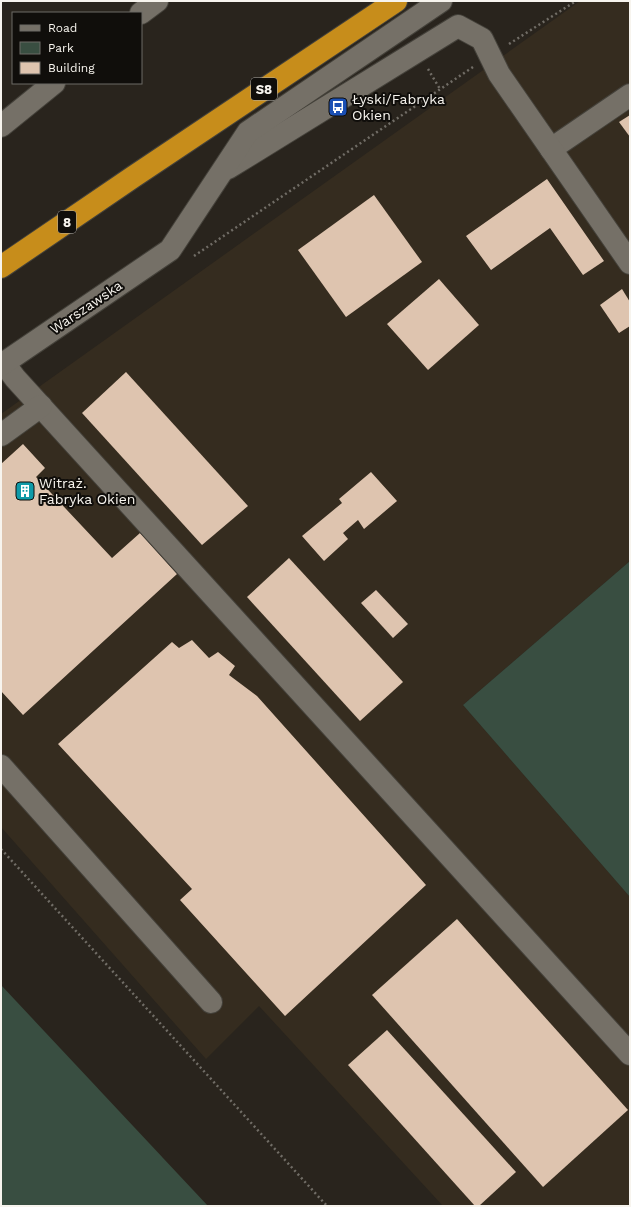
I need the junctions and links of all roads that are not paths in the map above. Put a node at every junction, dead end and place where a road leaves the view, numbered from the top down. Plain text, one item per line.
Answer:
1 (157, 1) edge
2 (396, 1) edge
3 (441, 1) edge
4 (142, 12) edge
5 (53, 84) edge
6 (630, 95) edge
7 (1, 126) edge
8 (551, 149) junction
9 (222, 172) junction
10 (133, 177) joint
11 (630, 262) edge
12 (1, 267) edge
13 (2, 364) edge
14 (41, 406) junction
15 (1, 435) edge
16 (1, 766) edge
17 (211, 1002) dead end
18 (630, 1054) edge

1 - 4 street
2 - 10 highway, S8
3 - 9 street
5 - 7 street
6 - 8 street
8 - 9 street
8 - 11 street
9 - 13 street, Warszawska
10 - 12 highway, 8
13 - 14 street
14 - 15 street
14 - 18 street
16 - 17 street

